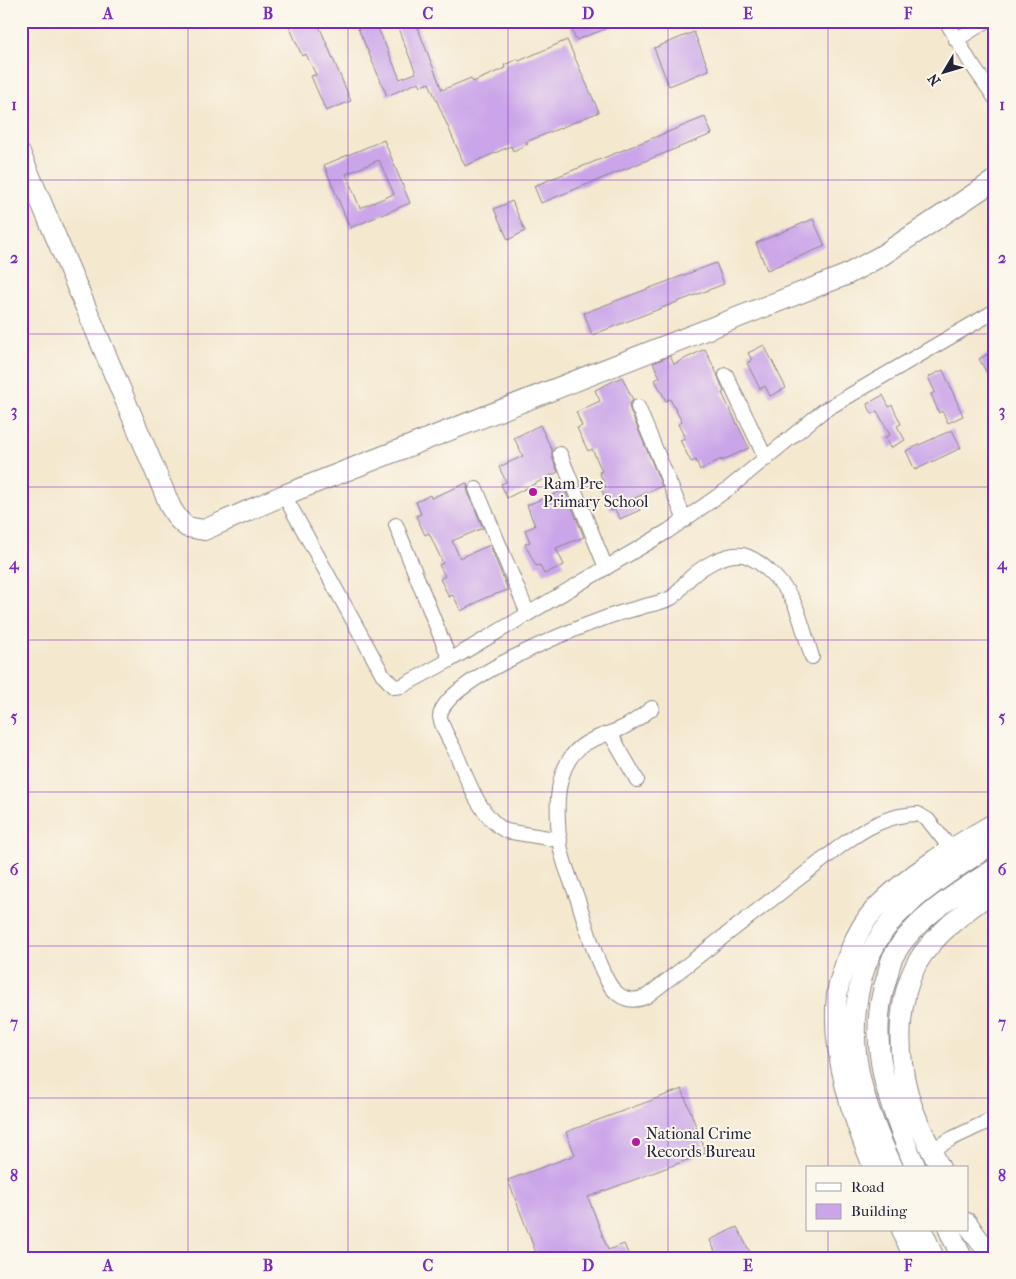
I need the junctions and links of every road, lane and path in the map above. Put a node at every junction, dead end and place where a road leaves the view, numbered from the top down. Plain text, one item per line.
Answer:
1 (946, 21) edge
2 (986, 21) edge
3 (956, 40) junction
4 (995, 98) edge
5 (21, 155) edge
6 (995, 180) edge
7 (995, 311) edge
8 (726, 376) dead end
9 (638, 407) dead end
10 (560, 454) dead end
11 (766, 459) junction
12 (476, 489) dead end
13 (284, 495) junction
14 (685, 520) junction
15 (396, 524) dead end
16 (606, 568) junction
17 (528, 614) junction
18 (812, 657) dead end
19 (450, 660) junction
20 (652, 708) dead end
21 (610, 733) junction
22 (637, 780) dead end
23 (995, 823) edge
24 (560, 840) junction
25 (995, 842) edge
26 (951, 849) junction
27 (995, 869) edge
28 (995, 890) edge
29 (995, 1118) edge
30 (936, 1159) edge
31 (873, 1166) edge
32 (892, 1166) edge
33 (915, 1166) edge
34 (968, 1225) edge
35 (903, 1232) edge
36 (923, 1232) edge
37 (949, 1232) edge
38 (982, 1249) edge
39 (914, 1258) edge
40 (934, 1258) edge
41 (962, 1258) edge
42 (994, 1258) edge

1 - 3 street
2 - 3 street
3 - 4 street
5 - 13 street
6 - 13 street
7 - 11 street
8 - 11 street
9 - 14 street
10 - 16 street
11 - 14 street
12 - 17 street
13 - 19 street
14 - 16 street
15 - 19 street
16 - 17 street
17 - 19 street
18 - 24 street
20 - 21 street
21 - 22 street
21 - 24 street
23 - 26 street
24 - 26 street
25 - 32 street
26 - 31 street
27 - 33 street
28 - 30 street
29 - 30 street
34 - 38 street
35 - 39 street
36 - 40 street
37 - 41 street
38 - 42 street

